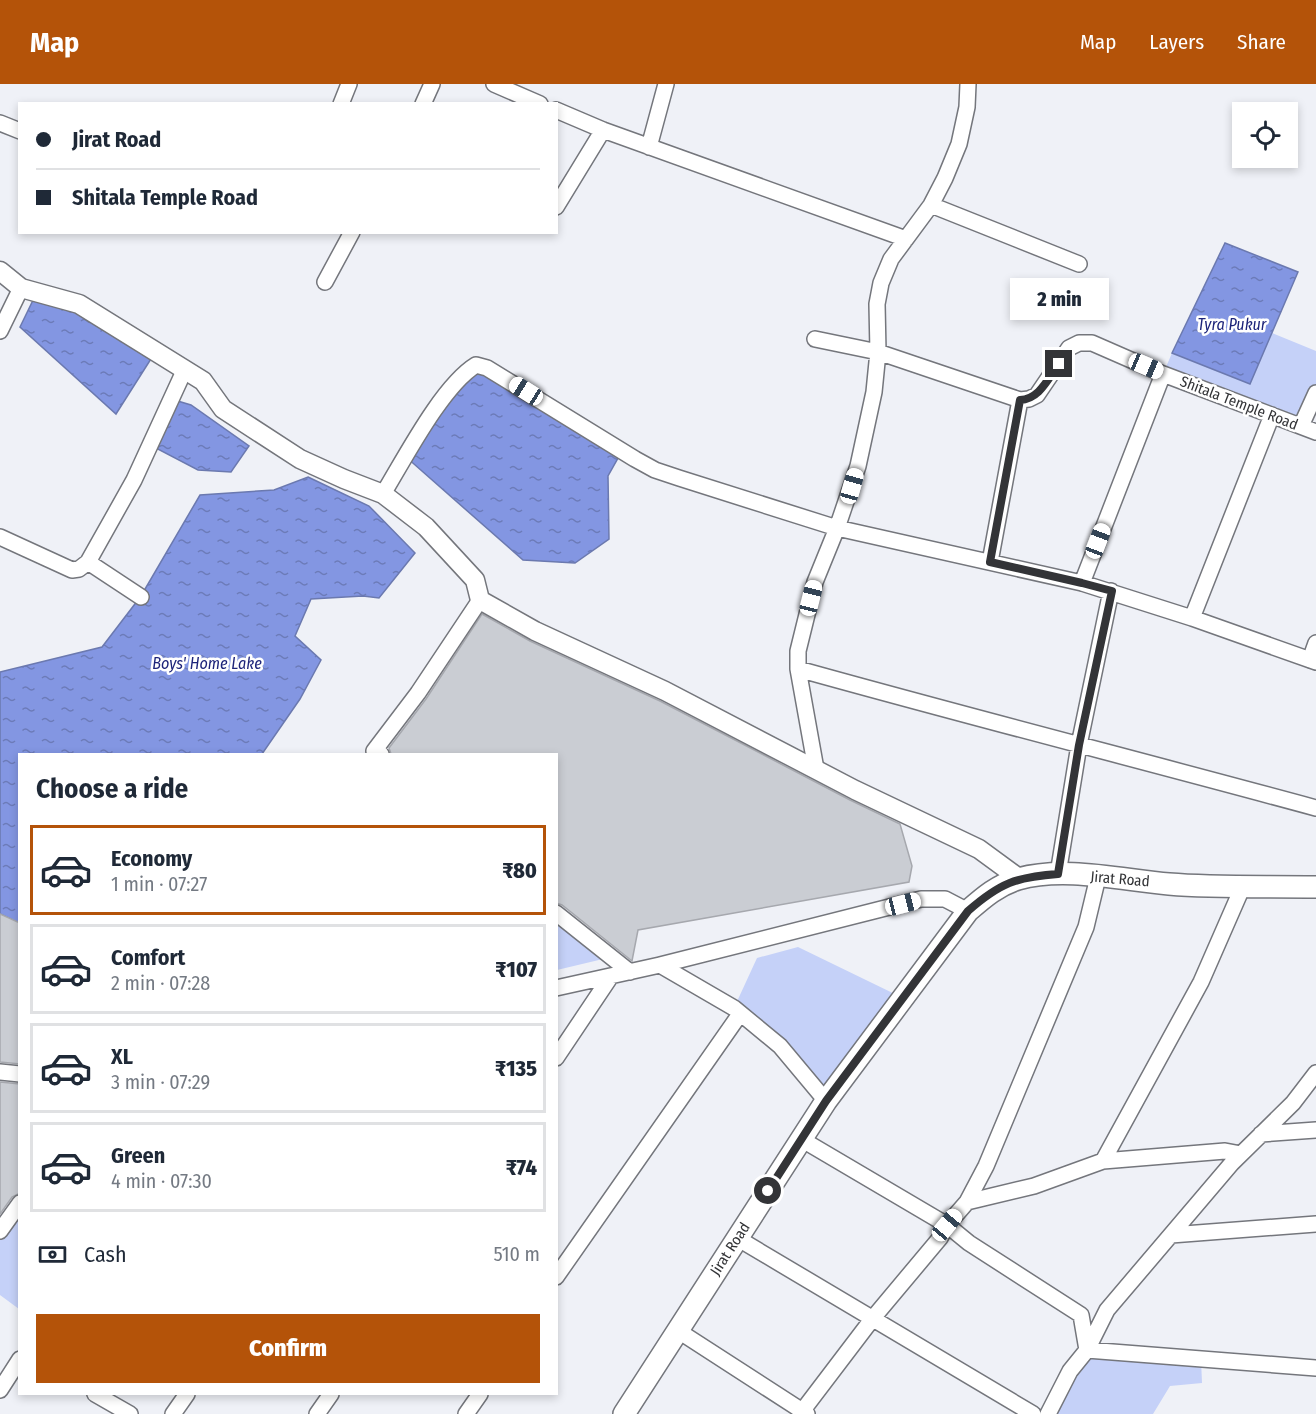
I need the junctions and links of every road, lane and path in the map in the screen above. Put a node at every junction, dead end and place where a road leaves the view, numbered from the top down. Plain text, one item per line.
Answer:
1 (349, 84) edge
2 (432, 84) edge
3 (494, 84) edge
4 (666, 84) edge
5 (968, 84) edge
6 (342, 102) edge
7 (424, 102) edge
8 (535, 102) edge
9 (558, 111) edge
10 (0, 123) edge
11 (18, 130) edge
12 (603, 130) junction
13 (650, 147) junction
14 (558, 204) edge
15 (931, 205) junction
16 (351, 234) edge
17 (906, 239) junction
18 (1079, 264) dead end
19 (0, 271) edge
20 (325, 282) dead end
21 (21, 288) junction
22 (0, 331) edge
23 (815, 339) dead end
24 (878, 352) junction
25 (185, 369) junction
26 (1163, 374) junction
27 (1316, 393) edge
28 (1020, 400) junction
29 (1272, 415) junction
30 (1301, 426) junction
31 (1316, 432) edge
32 (383, 494) junction
33 (837, 528) junction
34 (0, 537) edge
35 (88, 562) junction
36 (990, 562) junction
37 (1082, 583) junction
38 (1112, 591) junction
39 (141, 597) dead end
40 (480, 600) junction
41 (1192, 618) junction
42 (1316, 643) edge
43 (1313, 661) edge
44 (798, 669) junction
45 (1079, 745) junction
46 (375, 753) edge
47 (816, 769) junction
48 (1316, 807) edge
49 (1058, 874) junction
50 (1098, 876) junction
51 (1020, 879) junction
52 (1243, 885) junction
53 (1316, 887) edge
54 (968, 911) junction
55 (558, 915) edge
56 (660, 965) junction
57 (630, 972) junction
58 (611, 976) junction
59 (558, 988) edge
60 (740, 1014) junction
61 (558, 1055) edge
62 (0, 1071) edge
63 (1316, 1073) edge
64 (18, 1074) edge
65 (826, 1101) junction
66 (1316, 1130) edge
67 (1261, 1134) junction
68 (801, 1139) junction
69 (1241, 1154) junction
70 (1103, 1161) junction
71 (967, 1202) junction
72 (18, 1206) edge
73 (1316, 1224) edge
74 (947, 1225) junction
75 (0, 1231) edge
76 (1171, 1235) junction
77 (737, 1238) junction
78 (558, 1274) edge
79 (873, 1318) junction
80 (677, 1330) junction
81 (1087, 1350) junction
82 (18, 1362) edge
83 (1316, 1368) edge
84 (0, 1390) edge
85 (97, 1395) edge
86 (186, 1395) edge
87 (330, 1395) edge
88 (479, 1395) edge
89 (803, 1413) edge
90 (130, 1414) edge
91 (173, 1414) edge
92 (317, 1414) edge
93 (466, 1414) edge
94 (624, 1414) edge
95 (1033, 1414) edge
96 (1048, 1414) edge

1 - 6 street
2 - 7 street
3 - 8 street
4 - 13 street
5 - 15 street
9 - 12 street
10 - 11 street
12 - 13 street
12 - 14 street
13 - 17 street
15 - 17 street
15 - 18 street
16 - 20 street
17 - 24 street
19 - 21 street
21 - 22 street
21 - 25 street
23 - 24 street
24 - 28 street
24 - 33 street
25 - 32 street
25 - 35 street
26 - 28 street, Shitala Temple Road
26 - 29 street, Shitala Temple Road
26 - 37 street
27 - 30 street
28 - 36 street
29 - 30 street, Shitala Temple Road
29 - 41 street
30 - 31 street, Shitala Temple Road
32 - 33 street
32 - 40 street
33 - 36 street
33 - 44 street
34 - 35 street
35 - 39 street
36 - 37 street
37 - 38 street
38 - 41 street
38 - 45 street
40 - 46 street
40 - 47 street
41 - 43 street
42 - 43 street
44 - 45 street
44 - 47 street
45 - 48 street
45 - 49 street
47 - 51 street
49 - 50 main road, Jirat Road
49 - 51 main road, Jirat Road
50 - 52 main road, Jirat Road
50 - 71 street
51 - 54 main road, Jirat Road
52 - 53 main road, Jirat Road
52 - 70 street
54 - 56 street
54 - 65 main road, Jirat Road
55 - 57 street
56 - 57 street
56 - 60 street
57 - 58 street
58 - 59 street
58 - 61 street
60 - 65 street
60 - 78 street
62 - 64 street
63 - 67 street
65 - 68 main road, Jirat Road
66 - 67 street
67 - 69 street
68 - 74 street
68 - 77 main road, Jirat Road
69 - 70 street
69 - 76 street
70 - 71 street
71 - 74 street
72 - 75 street
73 - 76 street
74 - 79 street
74 - 81 street
76 - 81 street
77 - 79 street
77 - 80 main road, Jirat Road
79 - 89 street
79 - 95 street
80 - 89 street
80 - 94 main road, Jirat Road
81 - 83 street
81 - 96 street
82 - 84 street
85 - 90 street
86 - 91 street
87 - 92 street
88 - 93 street

